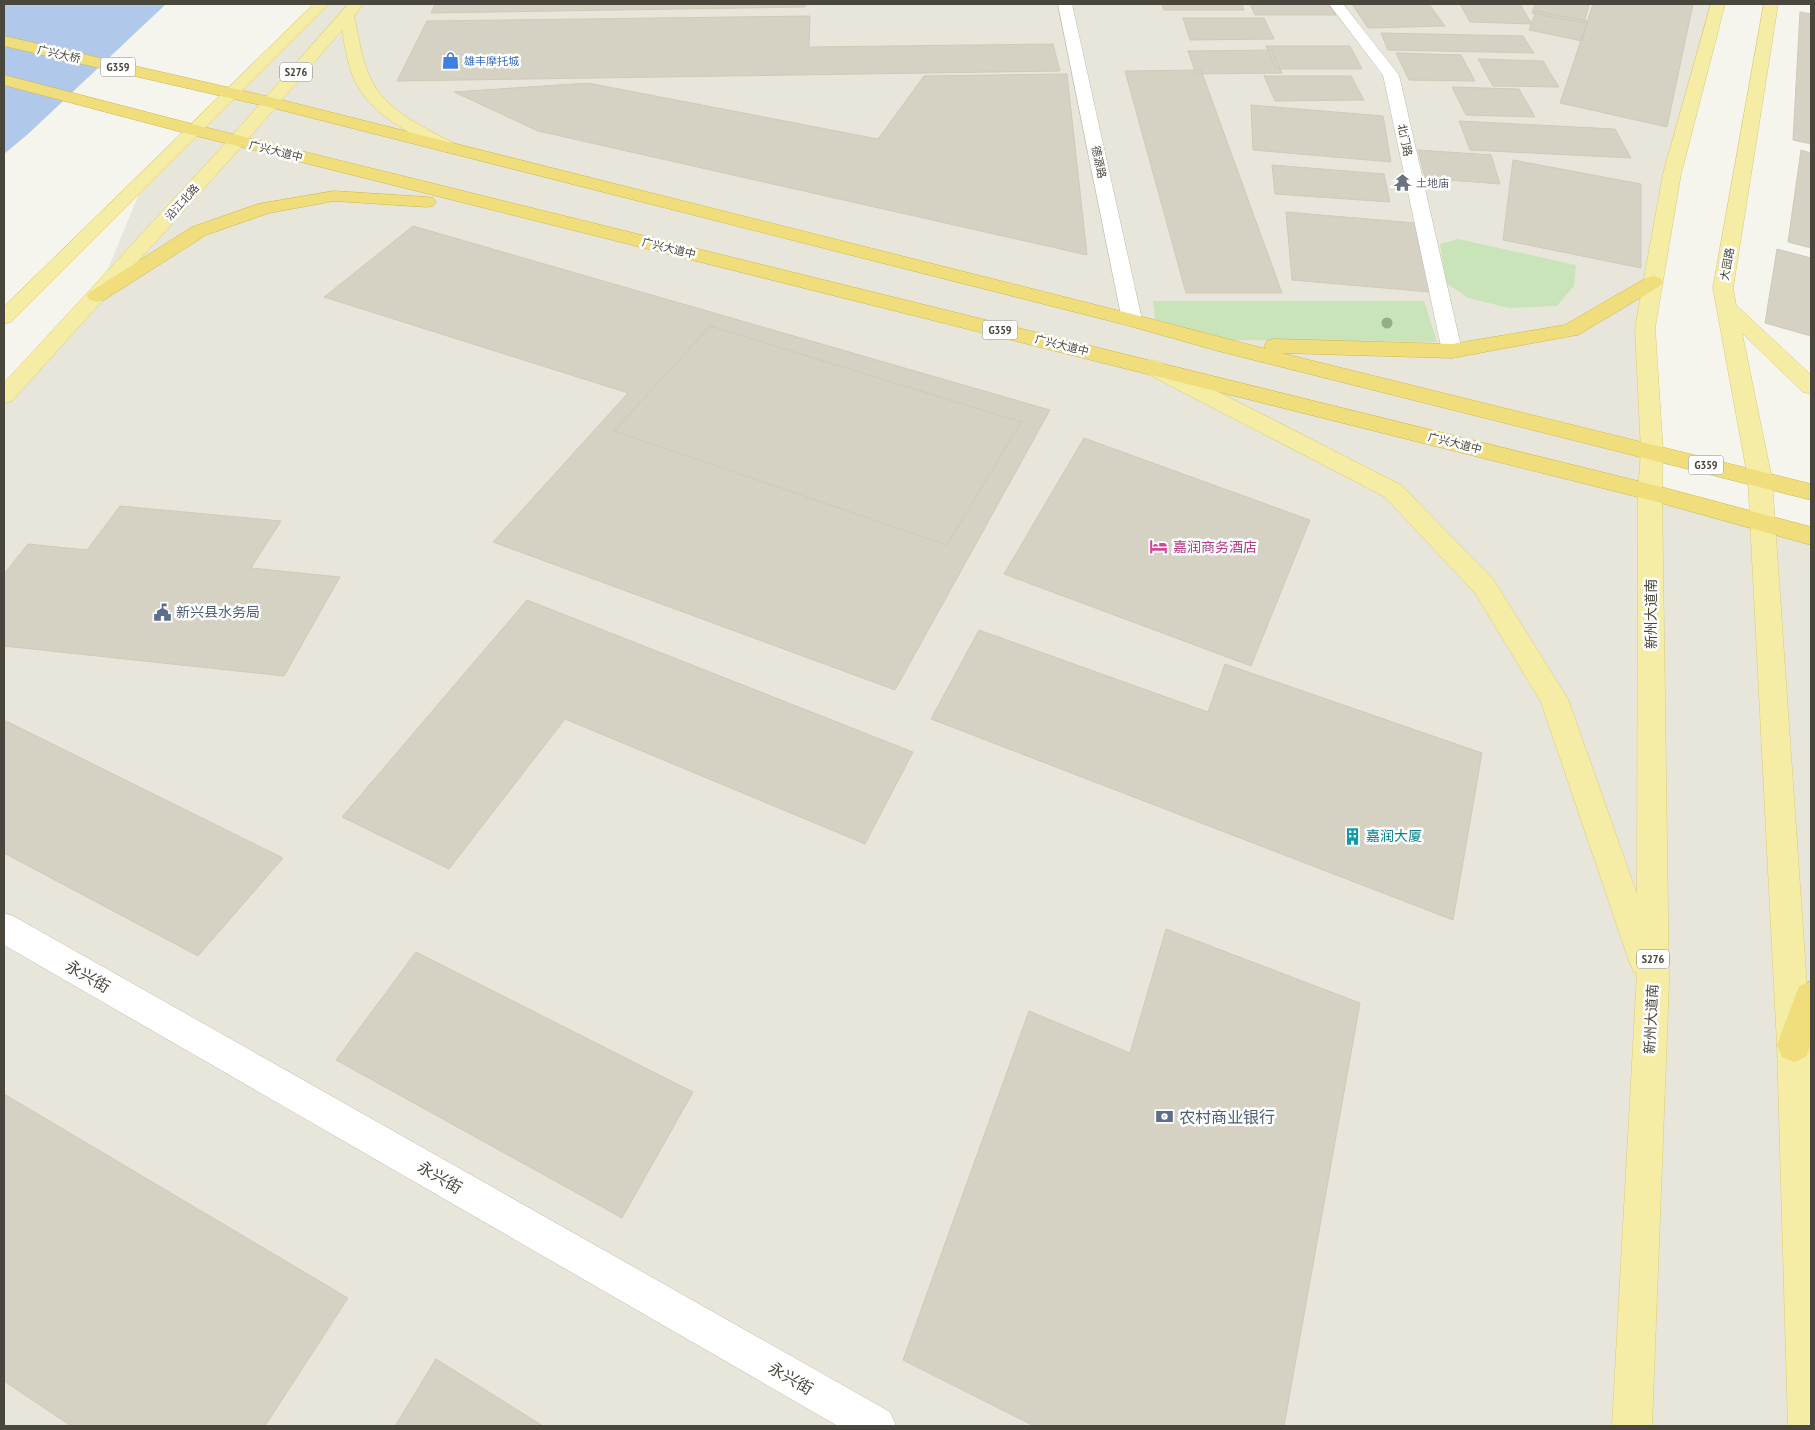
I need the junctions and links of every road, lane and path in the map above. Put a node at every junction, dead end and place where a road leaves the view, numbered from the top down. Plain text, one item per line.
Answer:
1 (322, 4) edge
2 (1065, 4) edge
3 (1336, 4) edge
4 (1718, 4) edge
5 (1771, 4) edge
6 (351, 10) edge
7 (4, 41) edge
8 (4, 80) edge
9 (232, 93) junction
10 (270, 102) junction
11 (195, 130) junction
12 (237, 141) junction
13 (447, 147) junction
14 (520, 211) junction
15 (1653, 282) junction
16 (97, 296) junction
17 (1727, 308) junction
18 (4, 318) edge
19 (1132, 320) junction
20 (1222, 344) junction
21 (1452, 351) junction
22 (1152, 367) junction
23 (1811, 387) edge
24 (4, 396) edge
25 (1652, 451) junction
26 (1760, 479) junction
27 (1650, 492) junction
28 (1811, 492) edge
29 (1762, 524) junction
30 (1811, 536) edge
31 (4, 928) edge
32 (1653, 983) junction
33 (1811, 997) edge
34 (1794, 1044) junction
35 (876, 1426) edge
36 (1632, 1426) edge
37 (1808, 1426) edge

1 - 9 main road, S276
2 - 19 street, 德源路
3 - 21 street, 北门路
4 - 15 main road
5 - 17 main road, 大园路
6 - 10 main road, 沿江北路 / S276
6 - 13 main road
7 - 9 highway, 广兴大桥 / G359
8 - 11 highway, G359
9 - 10 highway, G359
9 - 11 main road
10 - 12 main road, 沿江北路 / S276
10 - 13 highway, G359
11 - 12 highway, 广兴大道中 / G359
11 - 18 main road
12 - 14 highway, 广兴大道中 / G359
12 - 16 main road, 沿江北路
13 - 19 highway, G359
14 - 16 highway
14 - 22 highway, 广兴大道中 / G359
15 - 21 highway
15 - 25 main road
16 - 24 main road, 沿江北路
17 - 23 main road
17 - 26 main road, 大园路
19 - 20 highway, G359
20 - 21 highway
20 - 25 highway, G359
22 - 27 highway, 广兴大道中 / G359
22 - 32 main road
25 - 26 highway, G359
25 - 27 main road, S276
26 - 28 highway, G359
26 - 29 main road, 大园路
27 - 29 highway, 广兴大道中 / G359
27 - 32 main road, 新州大道南 / S276
29 - 30 highway, 广兴大道中 / G359
29 - 34 main road
31 - 35 street, 永兴街
32 - 36 main road, 新州大道南 / S276
33 - 34 highway
34 - 37 main road

